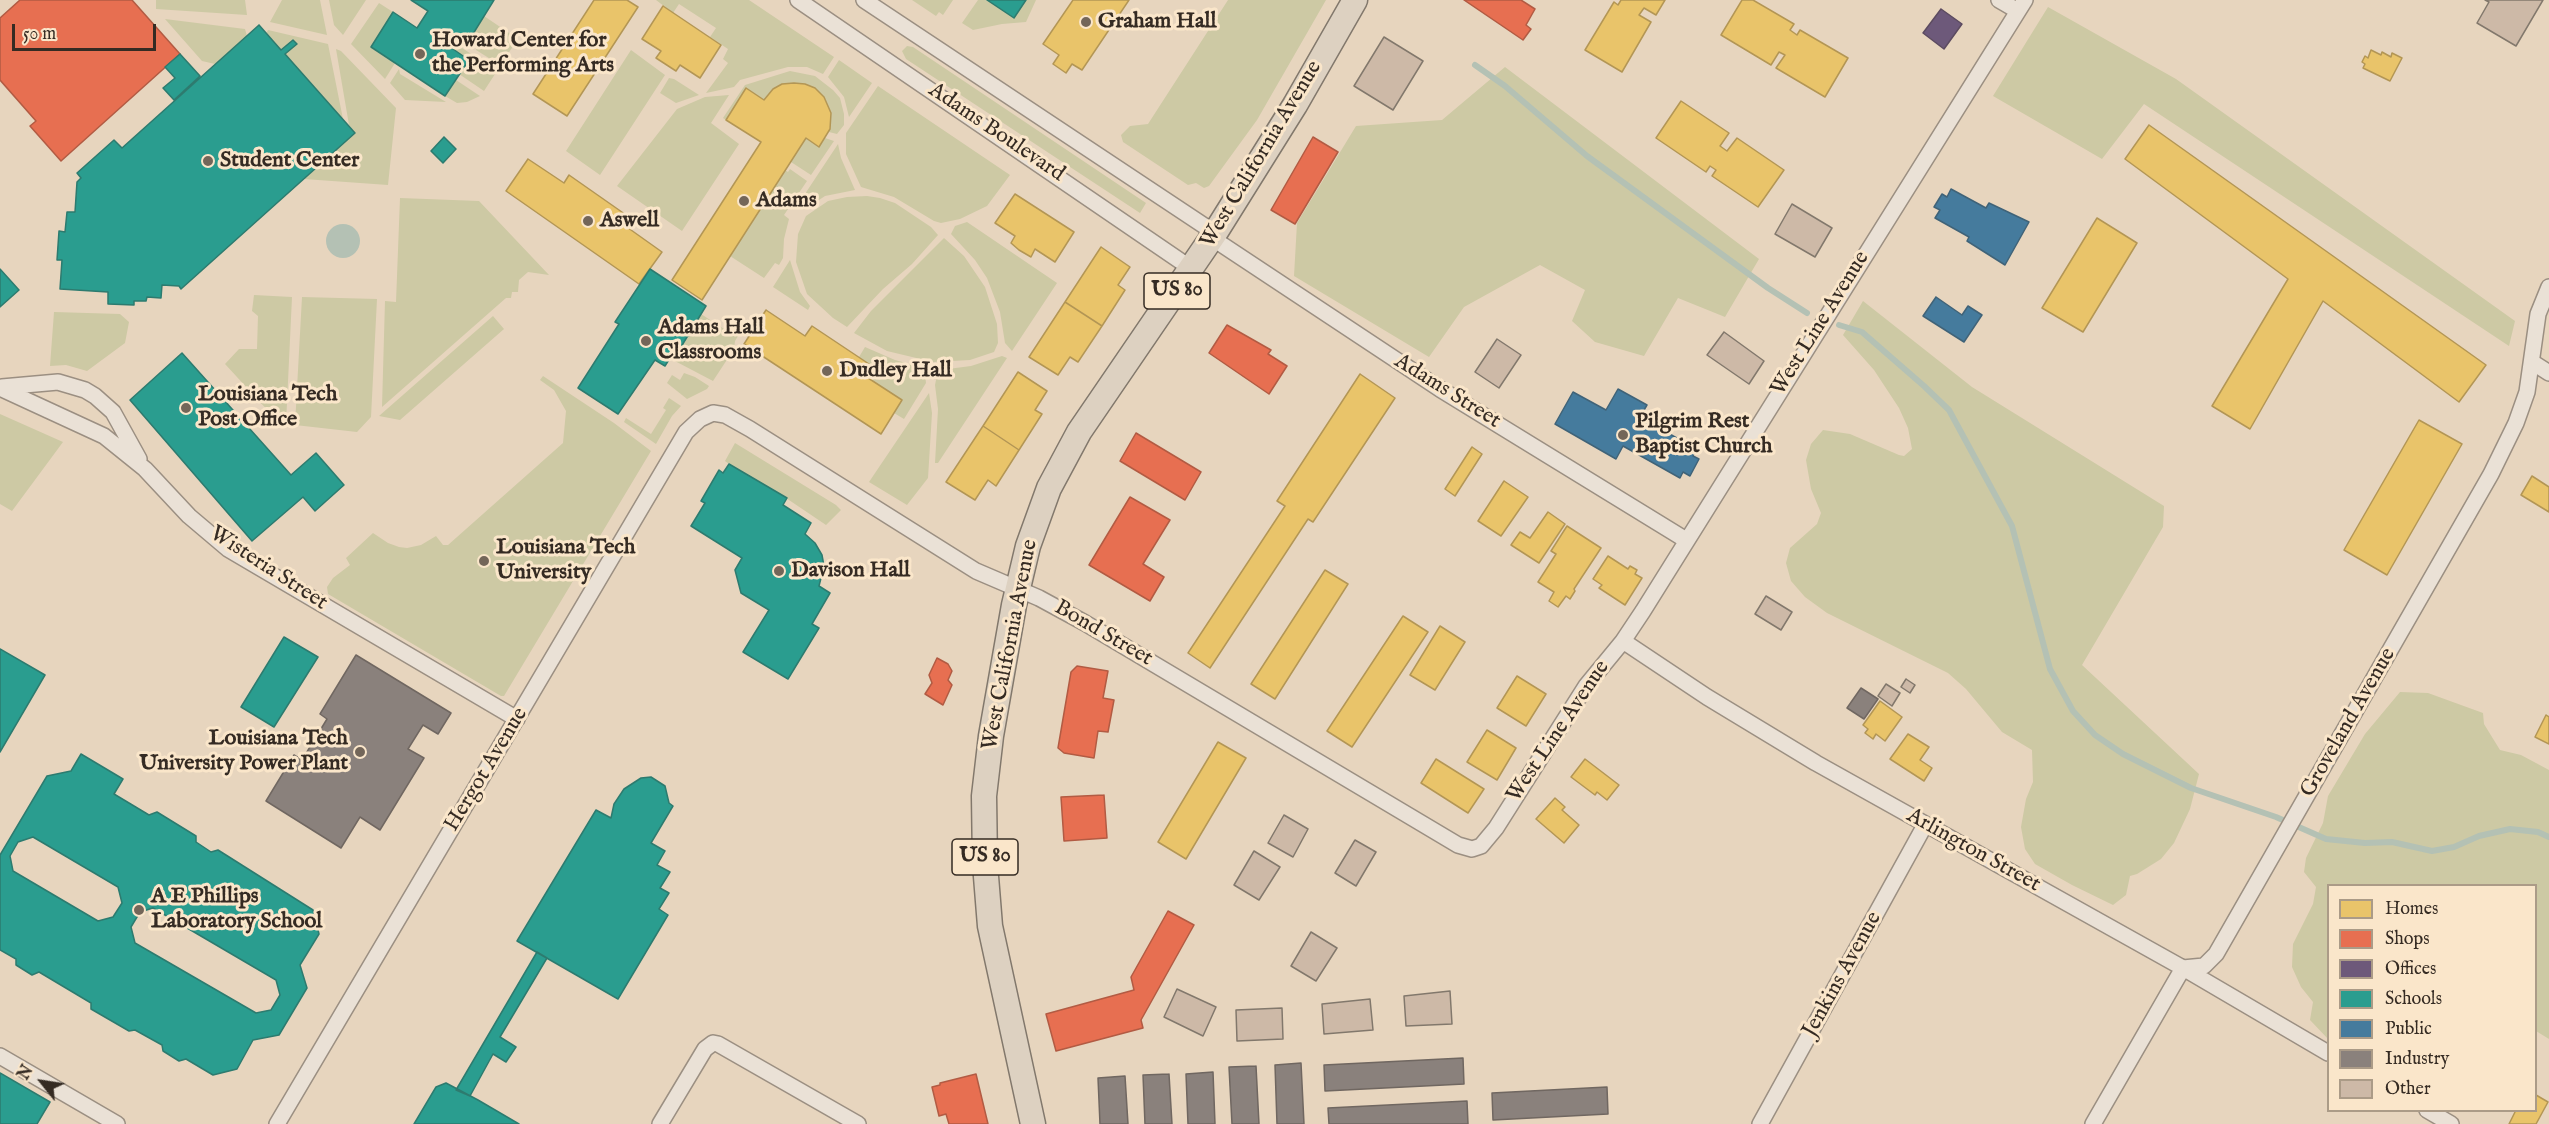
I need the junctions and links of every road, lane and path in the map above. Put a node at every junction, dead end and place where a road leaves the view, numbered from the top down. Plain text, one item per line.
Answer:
1 (798, 0) edge
2 (864, 0) edge
3 (1355, 0) edge
4 (2000, 0) edge
5 (2021, 5) edge
6 (1214, 235) junction
7 (1192, 269) junction
8 (2549, 287) edge
9 (2532, 362) junction
10 (2549, 373) edge
11 (0, 387) edge
12 (700, 418) joint
13 (145, 469) junction
14 (1686, 540) junction
15 (1017, 588) junction
16 (1623, 640) junction
17 (517, 719) junction
18 (1925, 825) junction
19 (1472, 849) joint
20 (2183, 968) junction
21 (2327, 1052) edge
22 (0, 1056) edge
23 (117, 1124) edge
24 (277, 1124) edge
25 (660, 1124) edge
26 (858, 1124) edge
27 (1033, 1124) edge
28 (1760, 1124) edge
29 (2093, 1124) edge

1 - 7 street, Adams Boulevard
2 - 6 street, Adams Boulevard
3 - 6 main road, West California Avenue / US 80
4 - 5 street
5 - 14 street, West Line Avenue
6 - 7 main road, West California Avenue / US 80
6 - 14 street, Adams Street
7 - 15 main road, West California Avenue / US 80
8 - 9 street, Groveland Avenue
9 - 10 street
9 - 20 street, Groveland Avenue
11 - 13 street, Wisteria Street
11 - 13 street
12 - 15 street, Bond Street
12 - 17 street, Hergot Avenue
13 - 17 street, Wisteria Street
14 - 16 street, West Line Avenue
15 - 19 street, Bond Street
15 - 27 main road, West California Avenue / US 80
16 - 18 street, Arlington Street
16 - 19 street, West Line Avenue
17 - 24 street, Hergot Avenue
18 - 20 street, Arlington Street
18 - 28 street, Jenkins Avenue
20 - 21 street, Arlington Street
20 - 29 street
22 - 23 street
25 - 26 street

